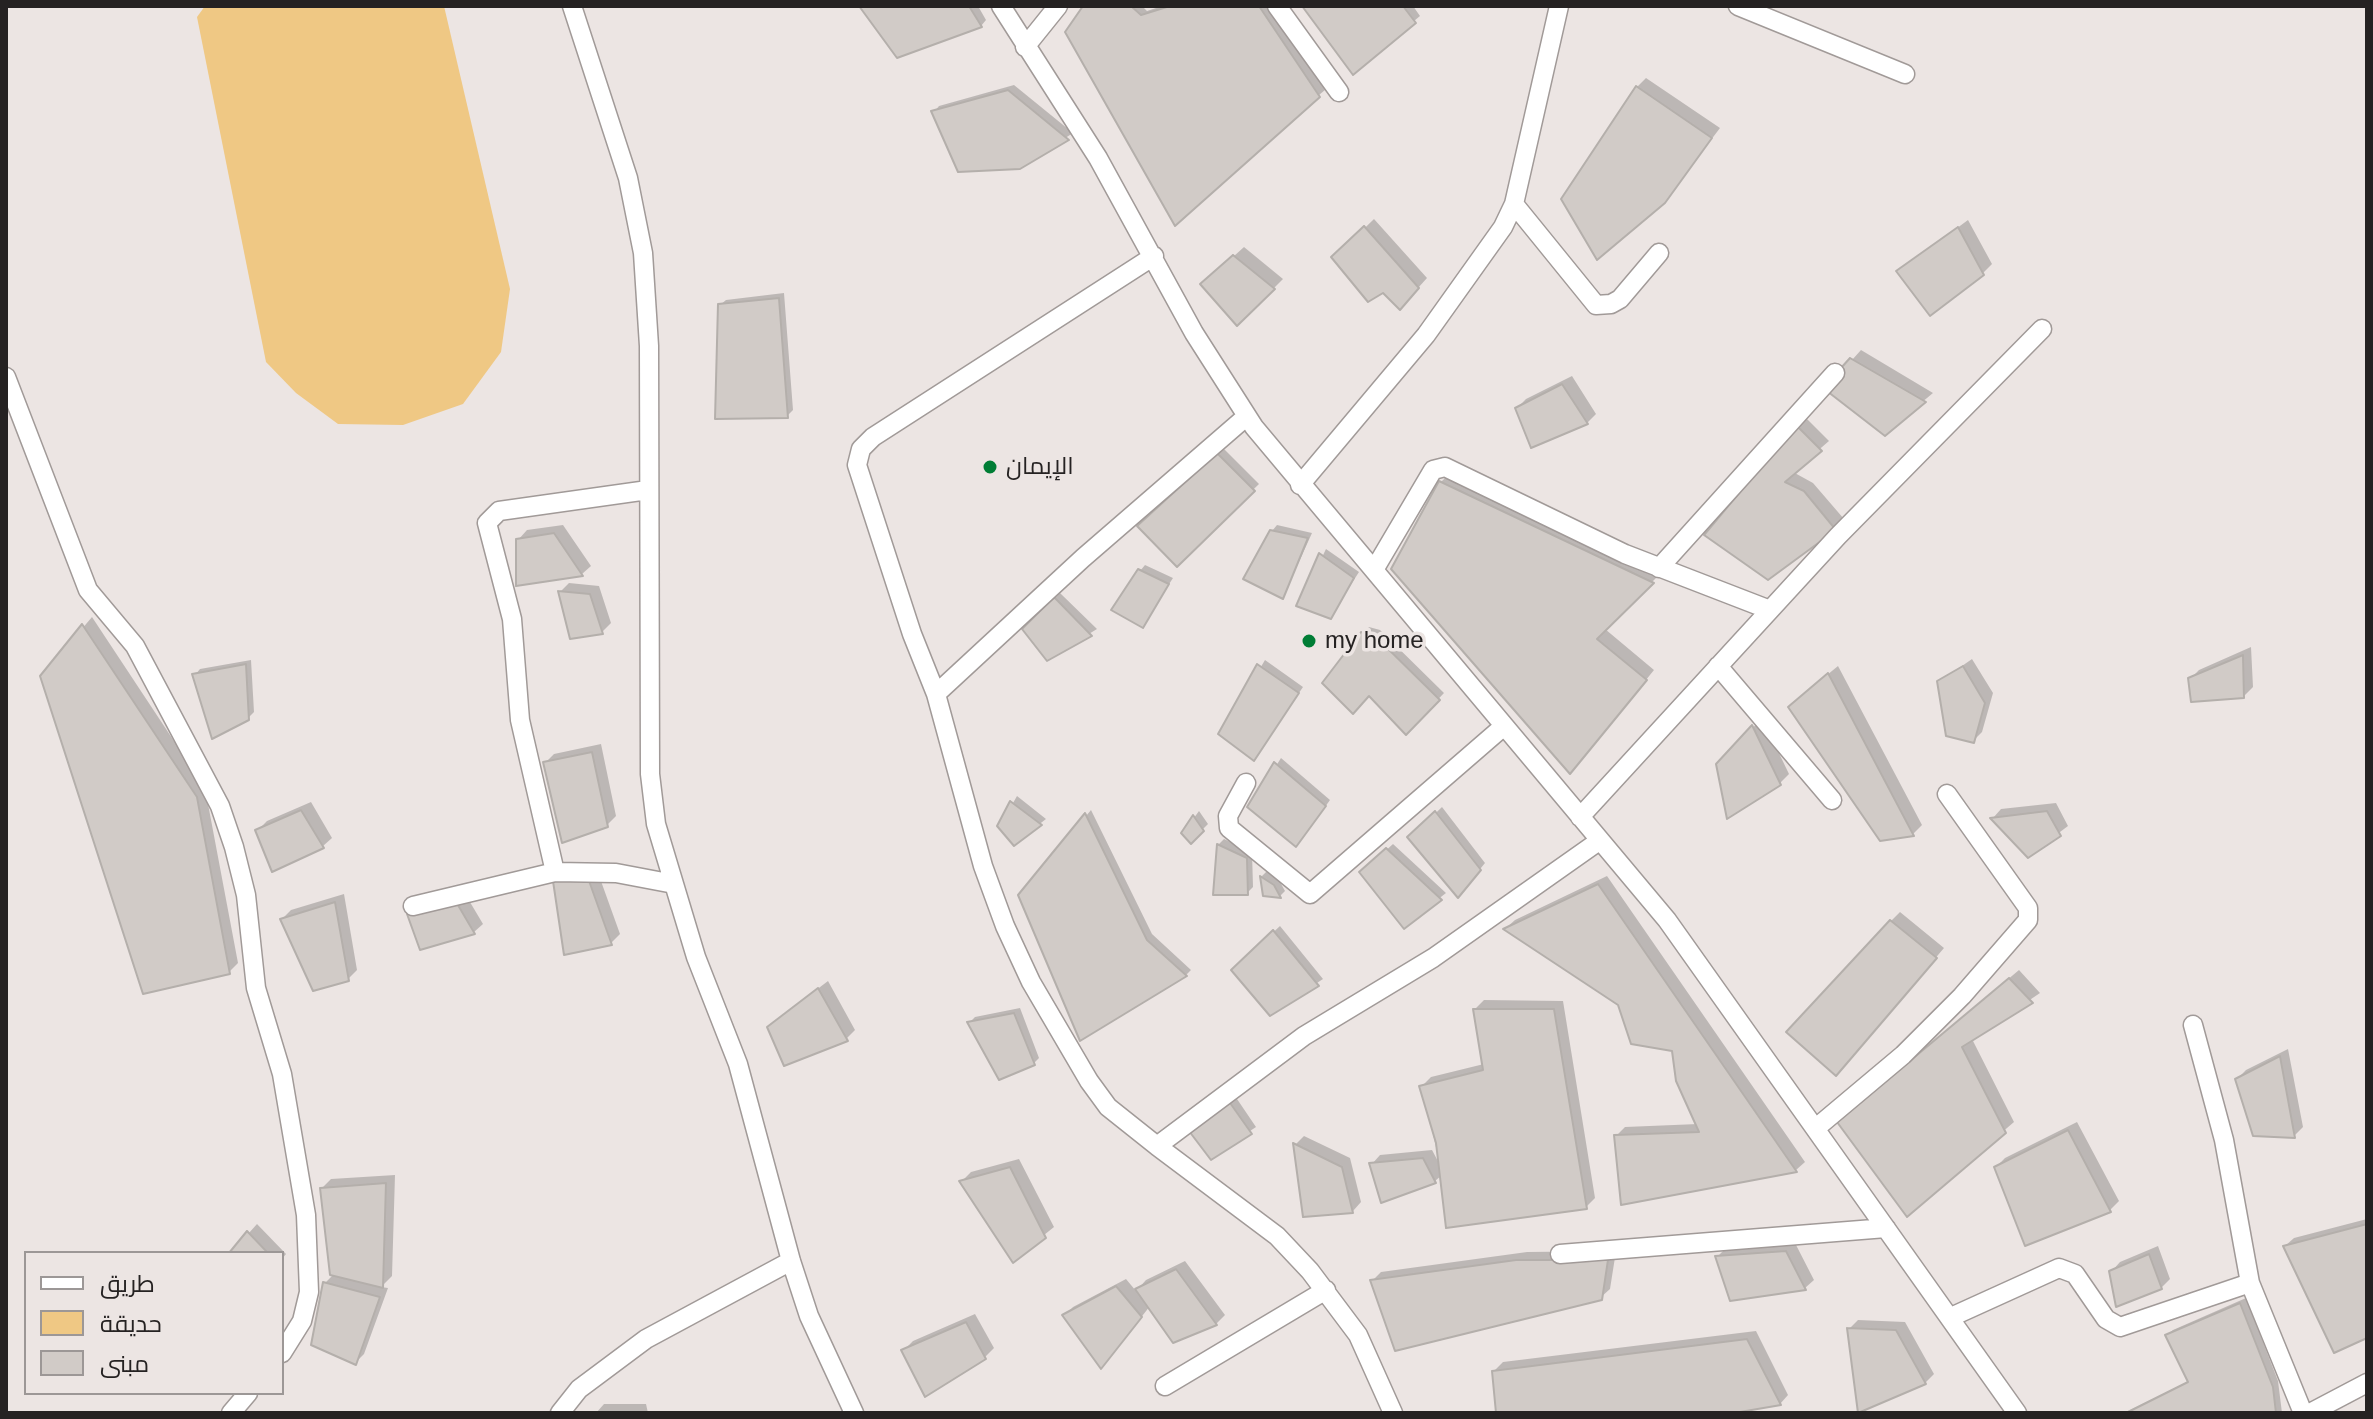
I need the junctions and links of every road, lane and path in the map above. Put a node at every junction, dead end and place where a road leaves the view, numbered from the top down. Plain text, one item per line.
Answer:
1 (572, 6) edge
2 (1001, 6) edge
3 (1058, 6) edge
4 (1277, 6) edge
5 (1559, 6) edge
6 (1738, 6) edge
7 (1025, 47) junction
8 (1905, 74) dead end
9 (1339, 92) dead end
10 (1514, 204) junction
11 (1659, 253) dead end
12 (1154, 256) junction
13 (2042, 329) dead end
14 (1835, 373) dead end
15 (6, 377) edge
16 (1247, 416) junction
17 (1300, 485) junction
18 (648, 490) junction
19 (1659, 568) junction
20 (1374, 570) junction
21 (1770, 610) junction
22 (1718, 666) junction
23 (936, 694) junction
24 (1504, 726) junction
25 (1246, 783) dead end
26 (1947, 794) dead end
27 (1832, 800) dead end
28 (1580, 817) junction
29 (1599, 841) junction
30 (555, 872) junction
31 (674, 884) junction
32 (413, 906) dead end
33 (2193, 1025) dead end
34 (1816, 1128) junction
35 (1157, 1146) junction
36 (1886, 1228) junction
37 (1560, 1254) dead end
38 (791, 1261) junction
39 (2250, 1283) junction
40 (1326, 1290) junction
41 (1951, 1317) junction
42 (284, 1350) edge
43 (2367, 1383) edge
44 (585, 1384) junction
45 (1165, 1386) dead end
46 (246, 1395) edge
47 (231, 1413) edge
48 (560, 1413) edge
49 (578, 1413) edge
50 (854, 1413) edge
51 (1393, 1413) edge
52 (2015, 1413) edge
53 (2303, 1413) edge
54 (2310, 1413) edge

1 - 18 street
2 - 7 street
3 - 7 street
4 - 9 street
5 - 10 street
6 - 8 street
7 - 12 street
10 - 11 street
10 - 17 street
12 - 16 street
12 - 23 street
13 - 21 street
14 - 19 street
15 - 42 street
16 - 17 street
16 - 23 street
17 - 20 street
18 - 30 street
18 - 31 street
19 - 20 street
19 - 21 street
20 - 24 street
21 - 22 street
22 - 27 street
22 - 28 street
23 - 35 street
24 - 25 street
24 - 28 street
26 - 34 street
28 - 29 street
29 - 34 street
29 - 35 street
30 - 31 street
30 - 32 street
31 - 38 street
33 - 39 street
34 - 36 street
35 - 40 street
36 - 37 street
36 - 41 street
38 - 44 street
38 - 50 street
39 - 41 street
39 - 53 street
40 - 45 street
40 - 51 street
41 - 52 street
43 - 54 street
44 - 48 street
44 - 49 street
46 - 47 street

